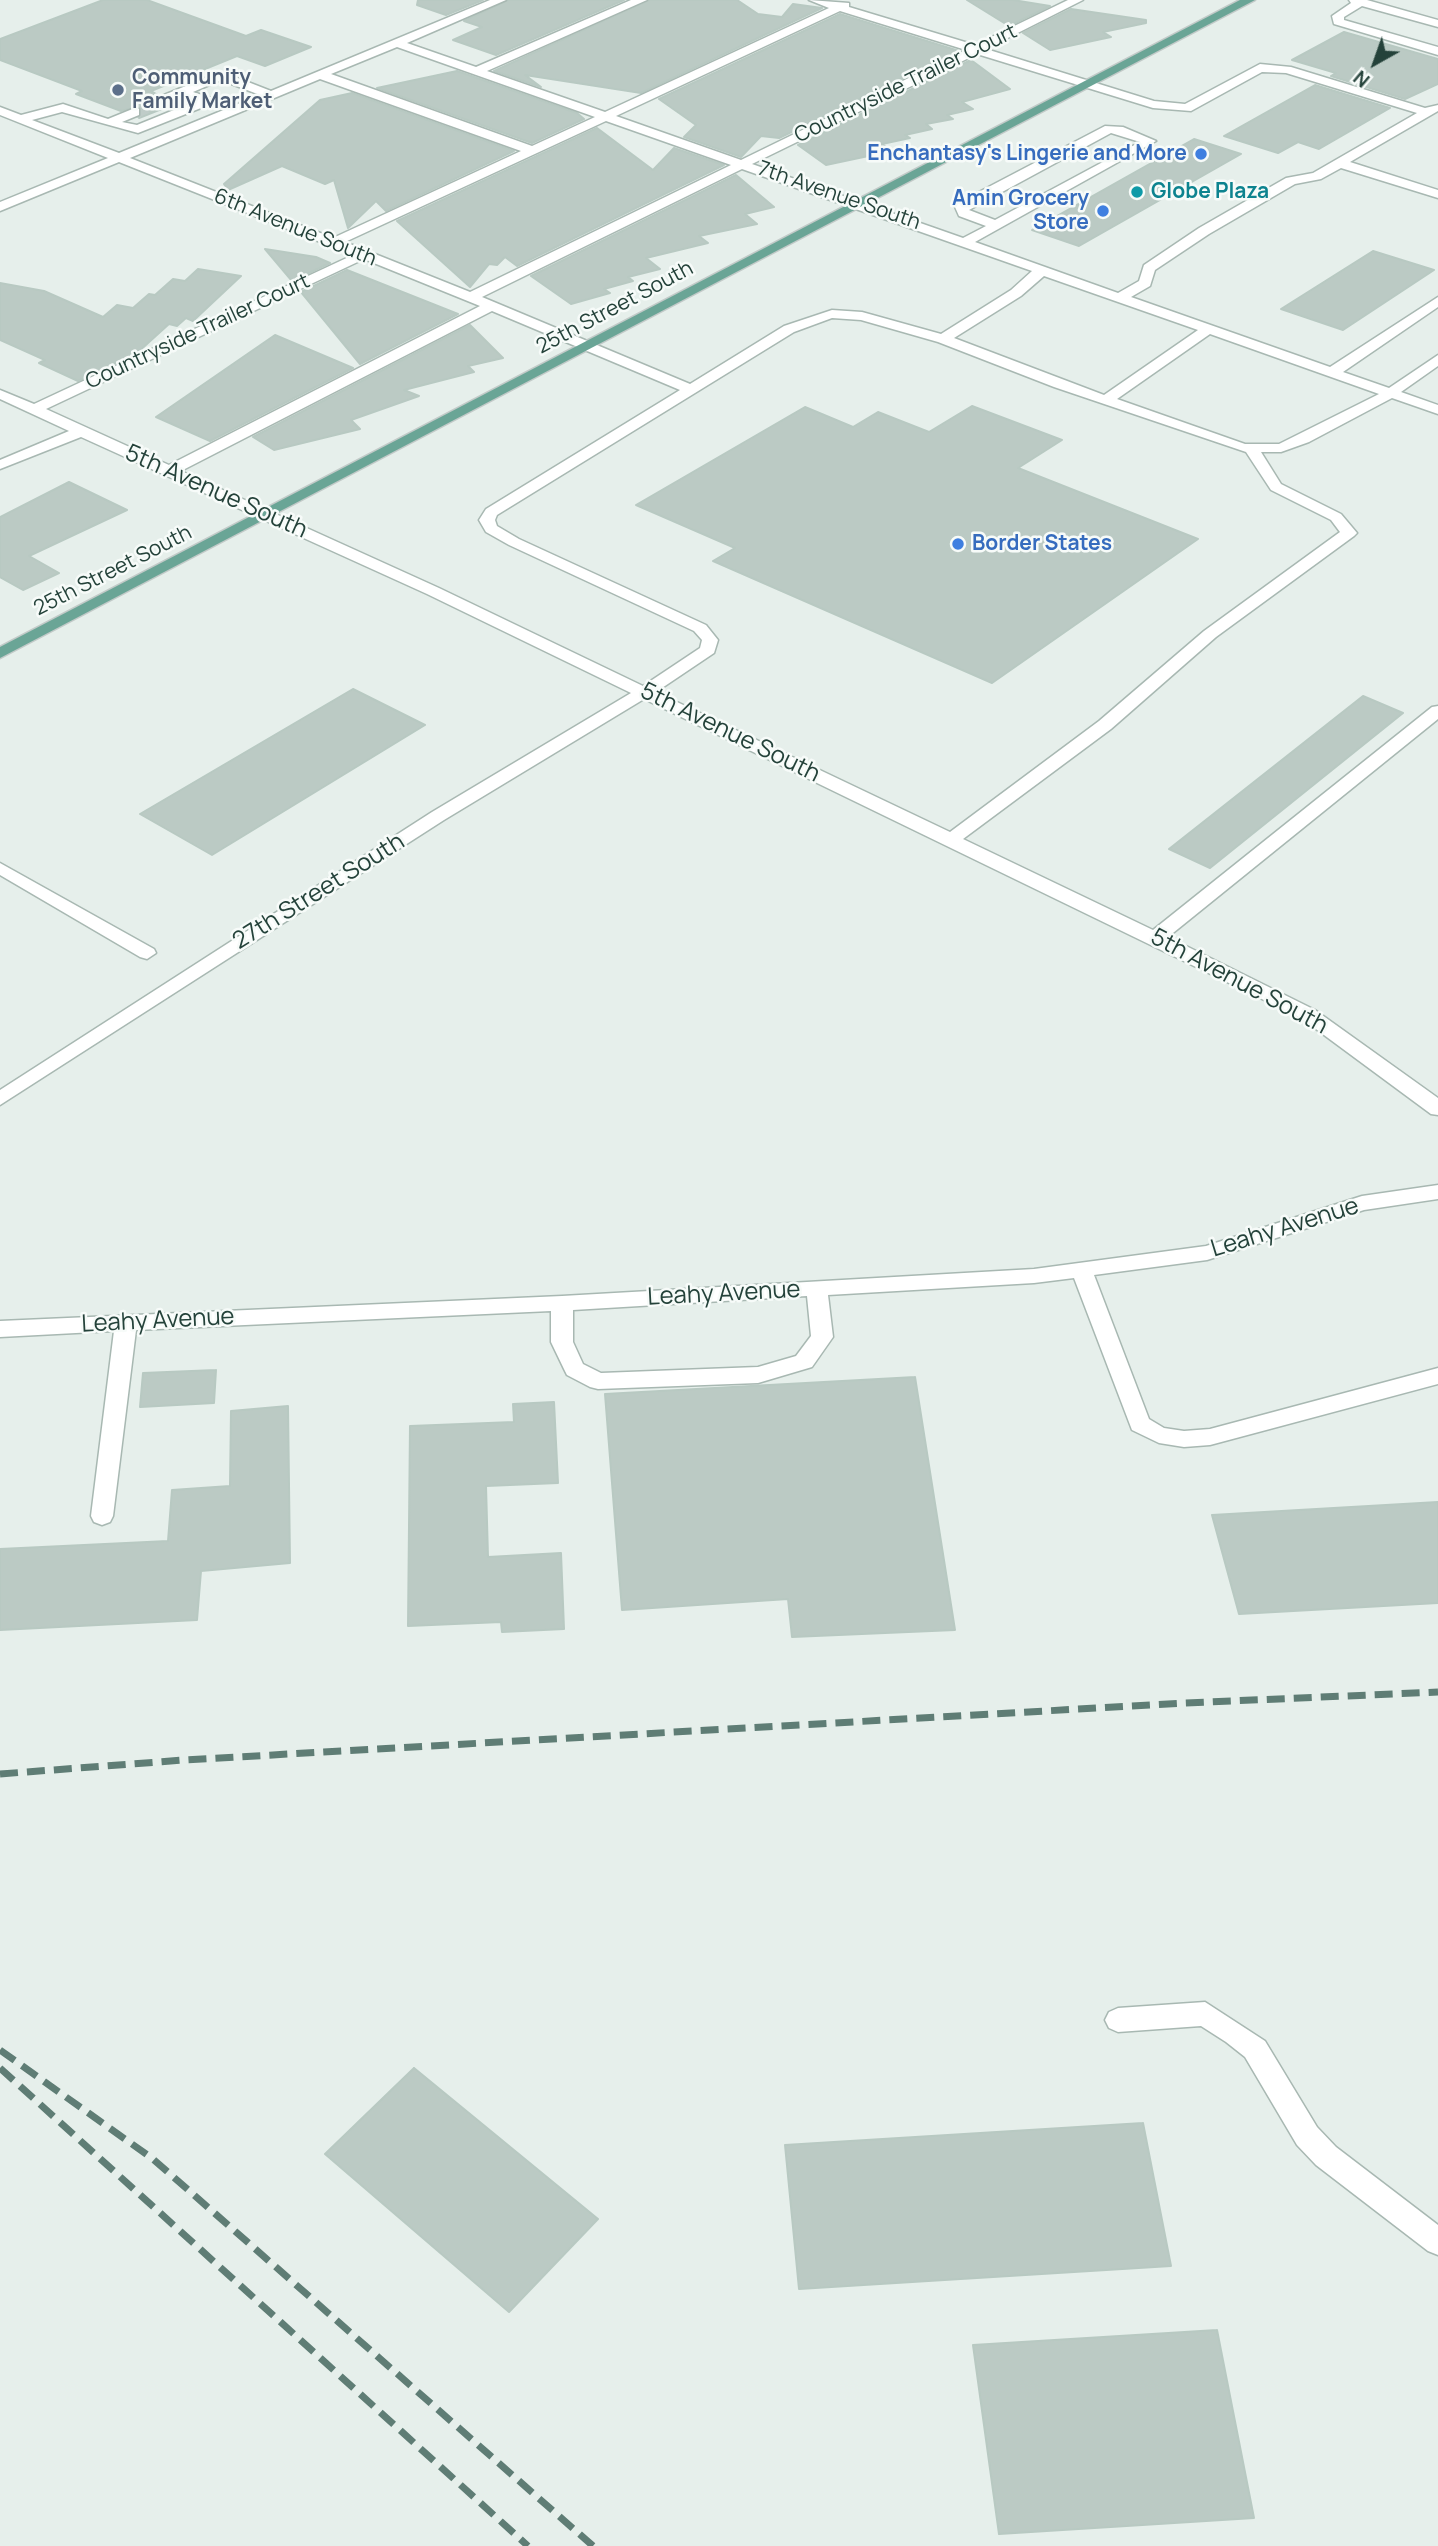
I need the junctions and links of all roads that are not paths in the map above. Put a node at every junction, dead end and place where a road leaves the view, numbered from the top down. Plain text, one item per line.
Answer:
1 (500, 0) edge
2 (641, 0) edge
3 (815, 0) edge
4 (856, 0) edge
5 (1077, 0) edge
6 (1249, 0) edge
7 (1357, 1) edge
8 (840, 8) junction
9 (1438, 23) edge
10 (397, 43) junction
11 (978, 50) junction
12 (1438, 51) edge
13 (478, 70) junction
14 (321, 75) junction
15 (1086, 83) junction
16 (183, 92) junction
17 (271, 95) junction
18 (207, 101) junction
19 (156, 103) tunnel mouth
20 (1432, 109) edge
21 (235, 110) junction
22 (0, 111) edge
23 (135, 112) tunnel mouth
24 (175, 114) junction
25 (608, 115) junction
26 (20, 120) junction
27 (95, 120) junction
28 (109, 123) junction
29 (201, 124) junction
30 (59, 135) junction
31 (531, 150) junction
32 (118, 158) junction
33 (745, 163) junction
34 (1339, 163) junction
35 (1438, 194) edge
36 (858, 203) junction
37 (0, 207) edge
38 (996, 225) junction
39 (967, 241) junction
40 (333, 243) junction
41 (363, 255) junction
42 (1042, 270) junction
43 (471, 297) junction
44 (1121, 298) junction
45 (1438, 301) edge
46 (490, 306) junction
47 (1209, 328) junction
48 (943, 339) junction
49 (589, 345) junction
50 (1438, 359) edge
51 (1333, 372) junction
52 (691, 389) junction
53 (1391, 393) junction
54 (0, 394) edge
55 (1106, 400) junction
56 (33, 410) junction
57 (1438, 410) edge
58 (82, 431) junction
59 (1251, 449) junction
60 (0, 465) edge
61 (169, 471) junction
62 (267, 515) junction
63 (0, 653) edge
64 (642, 691) junction
65 (1438, 712) edge
66 (952, 839) junction
67 (0, 868) edge
68 (1155, 937) junction
69 (146, 953) dead end
70 (0, 1098) edge
71 (1438, 1109) edge
72 (1438, 1192) edge
73 (1082, 1270) junction
74 (817, 1288) junction
75 (562, 1303) junction
76 (126, 1323) junction
77 (0, 1329) edge
78 (1438, 1376) edge
79 (102, 1516) dead end
80 (1118, 2020) dead end
81 (1438, 2242) edge

1 - 10 street
2 - 13 street
3 - 8 street
4 - 8 street
5 - 11 street, Countryside Trailer Court
6 - 15 main road, 25th Street South
7 - 9 street
7 - 12 street
8 - 11 street
8 - 25 street
10 - 13 street, 7th Avenue South
10 - 14 street
11 - 15 street
11 - 33 street, Countryside Trailer Court
13 - 25 street, 7th Avenue South
14 - 17 street
14 - 31 street
15 - 20 street
15 - 36 main road, 25th Street South
16 - 17 street
16 - 18 street
16 - 19 street
17 - 21 street
18 - 21 street
18 - 24 street
20 - 34 street
21 - 29 street
22 - 26 street, 6th Avenue South
23 - 28 street
24 - 28 street
24 - 29 street
25 - 31 street
25 - 33 street, 7th Avenue South
26 - 27 street
26 - 30 street, 6th Avenue South
27 - 28 street
27 - 30 street
29 - 32 street
30 - 32 street, 6th Avenue South
31 - 40 street
32 - 37 street
32 - 40 street, 6th Avenue South
33 - 36 street, 7th Avenue South
33 - 43 street, Countryside Trailer Court
34 - 35 street
34 - 44 street
36 - 39 street, 7th Avenue South
36 - 49 main road, 25th Street South
38 - 38 street
38 - 39 street
39 - 42 street, 7th Avenue South
40 - 41 street, 6th Avenue South
41 - 43 street, 6th Avenue South
41 - 56 street, Countryside Trailer Court
42 - 44 street, 7th Avenue South
42 - 48 street
43 - 46 street, 6th Avenue South
44 - 47 street, 7th Avenue South
45 - 51 street
46 - 49 street, 6th Avenue South
46 - 61 street
47 - 51 street, 7th Avenue South
47 - 55 street
48 - 52 street
48 - 55 street
49 - 52 street, 6th Avenue South
49 - 62 main road, 25th Street South
50 - 53 street
51 - 53 street, 7th Avenue South
52 - 64 street, 27th Street South
53 - 57 street, 7th Avenue South
53 - 59 street
54 - 56 street, 5th Avenue South
55 - 59 street
56 - 58 street, 5th Avenue South
58 - 60 street
58 - 61 street, 5th Avenue South
59 - 66 street
61 - 62 street, 5th Avenue South
62 - 63 main road, 25th Street South
62 - 64 street, 5th Avenue South
64 - 66 street, 5th Avenue South
64 - 70 street, 27th Street South
65 - 68 street
66 - 68 street, 5th Avenue South
67 - 69 street
68 - 71 street, 5th Avenue South
72 - 73 street, Leahy Avenue
73 - 74 street, Leahy Avenue
73 - 78 street
74 - 75 street, Leahy Avenue
74 - 75 street
75 - 76 street, Leahy Avenue
76 - 77 street, Leahy Avenue
76 - 79 street
80 - 81 street

